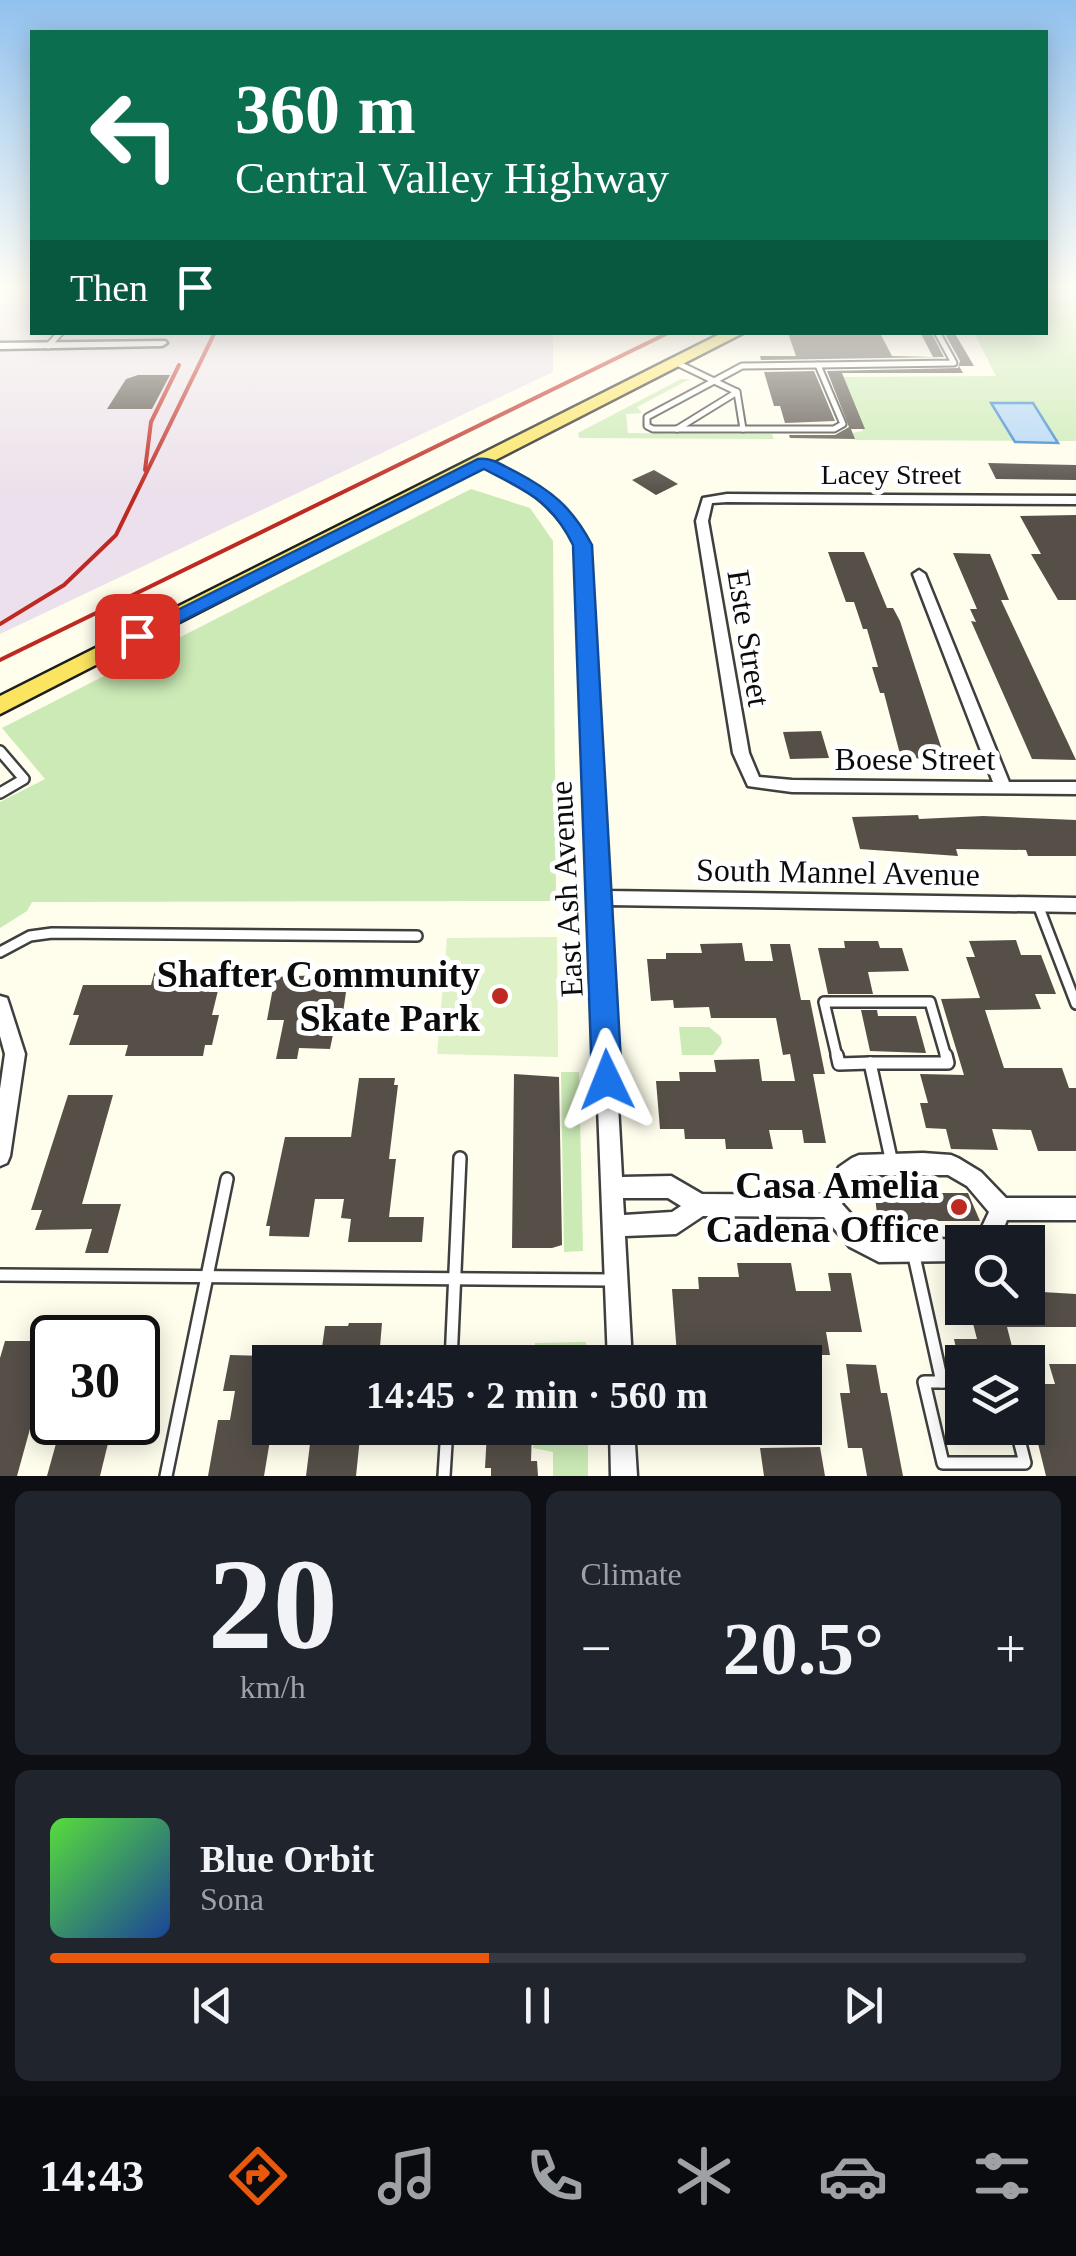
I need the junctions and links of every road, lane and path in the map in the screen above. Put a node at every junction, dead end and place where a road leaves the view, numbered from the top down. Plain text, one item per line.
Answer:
1 (688, 358) edge
2 (951, 358) edge
3 (678, 363) junction
4 (818, 364) junction
5 (714, 379) junction
6 (736, 392) junction
7 (677, 429) junction
8 (743, 429) junction
9 (484, 462) junction
10 (707, 500) joint
11 (1076, 500) edge
12 (919, 574) dead end
13 (0, 706) edge
14 (0, 751) edge
15 (754, 782) joint
16 (1002, 786) junction
17 (1076, 788) edge
18 (0, 793) edge
19 (599, 898) junction
20 (1076, 904) edge
21 (1038, 905) junction
22 (418, 936) dead end
23 (0, 952) edge
24 (0, 1004) edge
25 (1076, 1004) edge
26 (870, 1064) junction
27 (0, 1156) edge
28 (460, 1158) dead end
29 (892, 1163) junction
30 (228, 1179) dead end
31 (612, 1188) junction
32 (699, 1205) junction
33 (829, 1206) junction
34 (1001, 1209) junction
35 (1076, 1209) edge
36 (994, 1225) edge
37 (614, 1226) junction
38 (945, 1250) edge
39 (913, 1251) junction
40 (0, 1275) edge
41 (208, 1276) junction
42 (455, 1279) junction
43 (616, 1280) junction
44 (451, 1345) edge
45 (619, 1345) edge
46 (942, 1382) joint
47 (446, 1445) edge
48 (623, 1445) edge
49 (1020, 1445) edge
50 (166, 1476) edge
51 (444, 1476) edge
52 (624, 1476) edge

1 - 3 main road
2 - 4 lane
3 - 5 lane
3 - 9 main road
4 - 5 lane
4 - 8 lane
5 - 6 lane
5 - 7 lane
6 - 7 lane
6 - 8 lane
7 - 8 lane
9 - 13 main road
9 - 19 street, East Ash Avenue
10 - 11 street, Lacey Street
10 - 15 street, Este Street
12 - 16 street
14 - 18 lane
15 - 16 street, Boese Street
16 - 17 street, Boese Street
19 - 21 street, South Mannel Avenue
19 - 31 street, East Ash Avenue
20 - 21 street, South Mannel Avenue
21 - 25 lane
22 - 23 lane
24 - 27 street
26 - 26 lane
26 - 29 lane
28 - 42 lane
29 - 33 street
29 - 34 street
30 - 41 lane
31 - 32 street
31 - 37 street, East Ash Avenue
32 - 33 street
32 - 37 street
33 - 39 street
34 - 35 street
34 - 36 street
37 - 43 street, East Ash Avenue
38 - 39 street
39 - 46 lane
40 - 41 lane
41 - 42 lane
41 - 50 lane
42 - 43 lane
42 - 44 lane
43 - 45 street, East Ash Avenue
46 - 49 lane
47 - 51 lane
48 - 52 street

